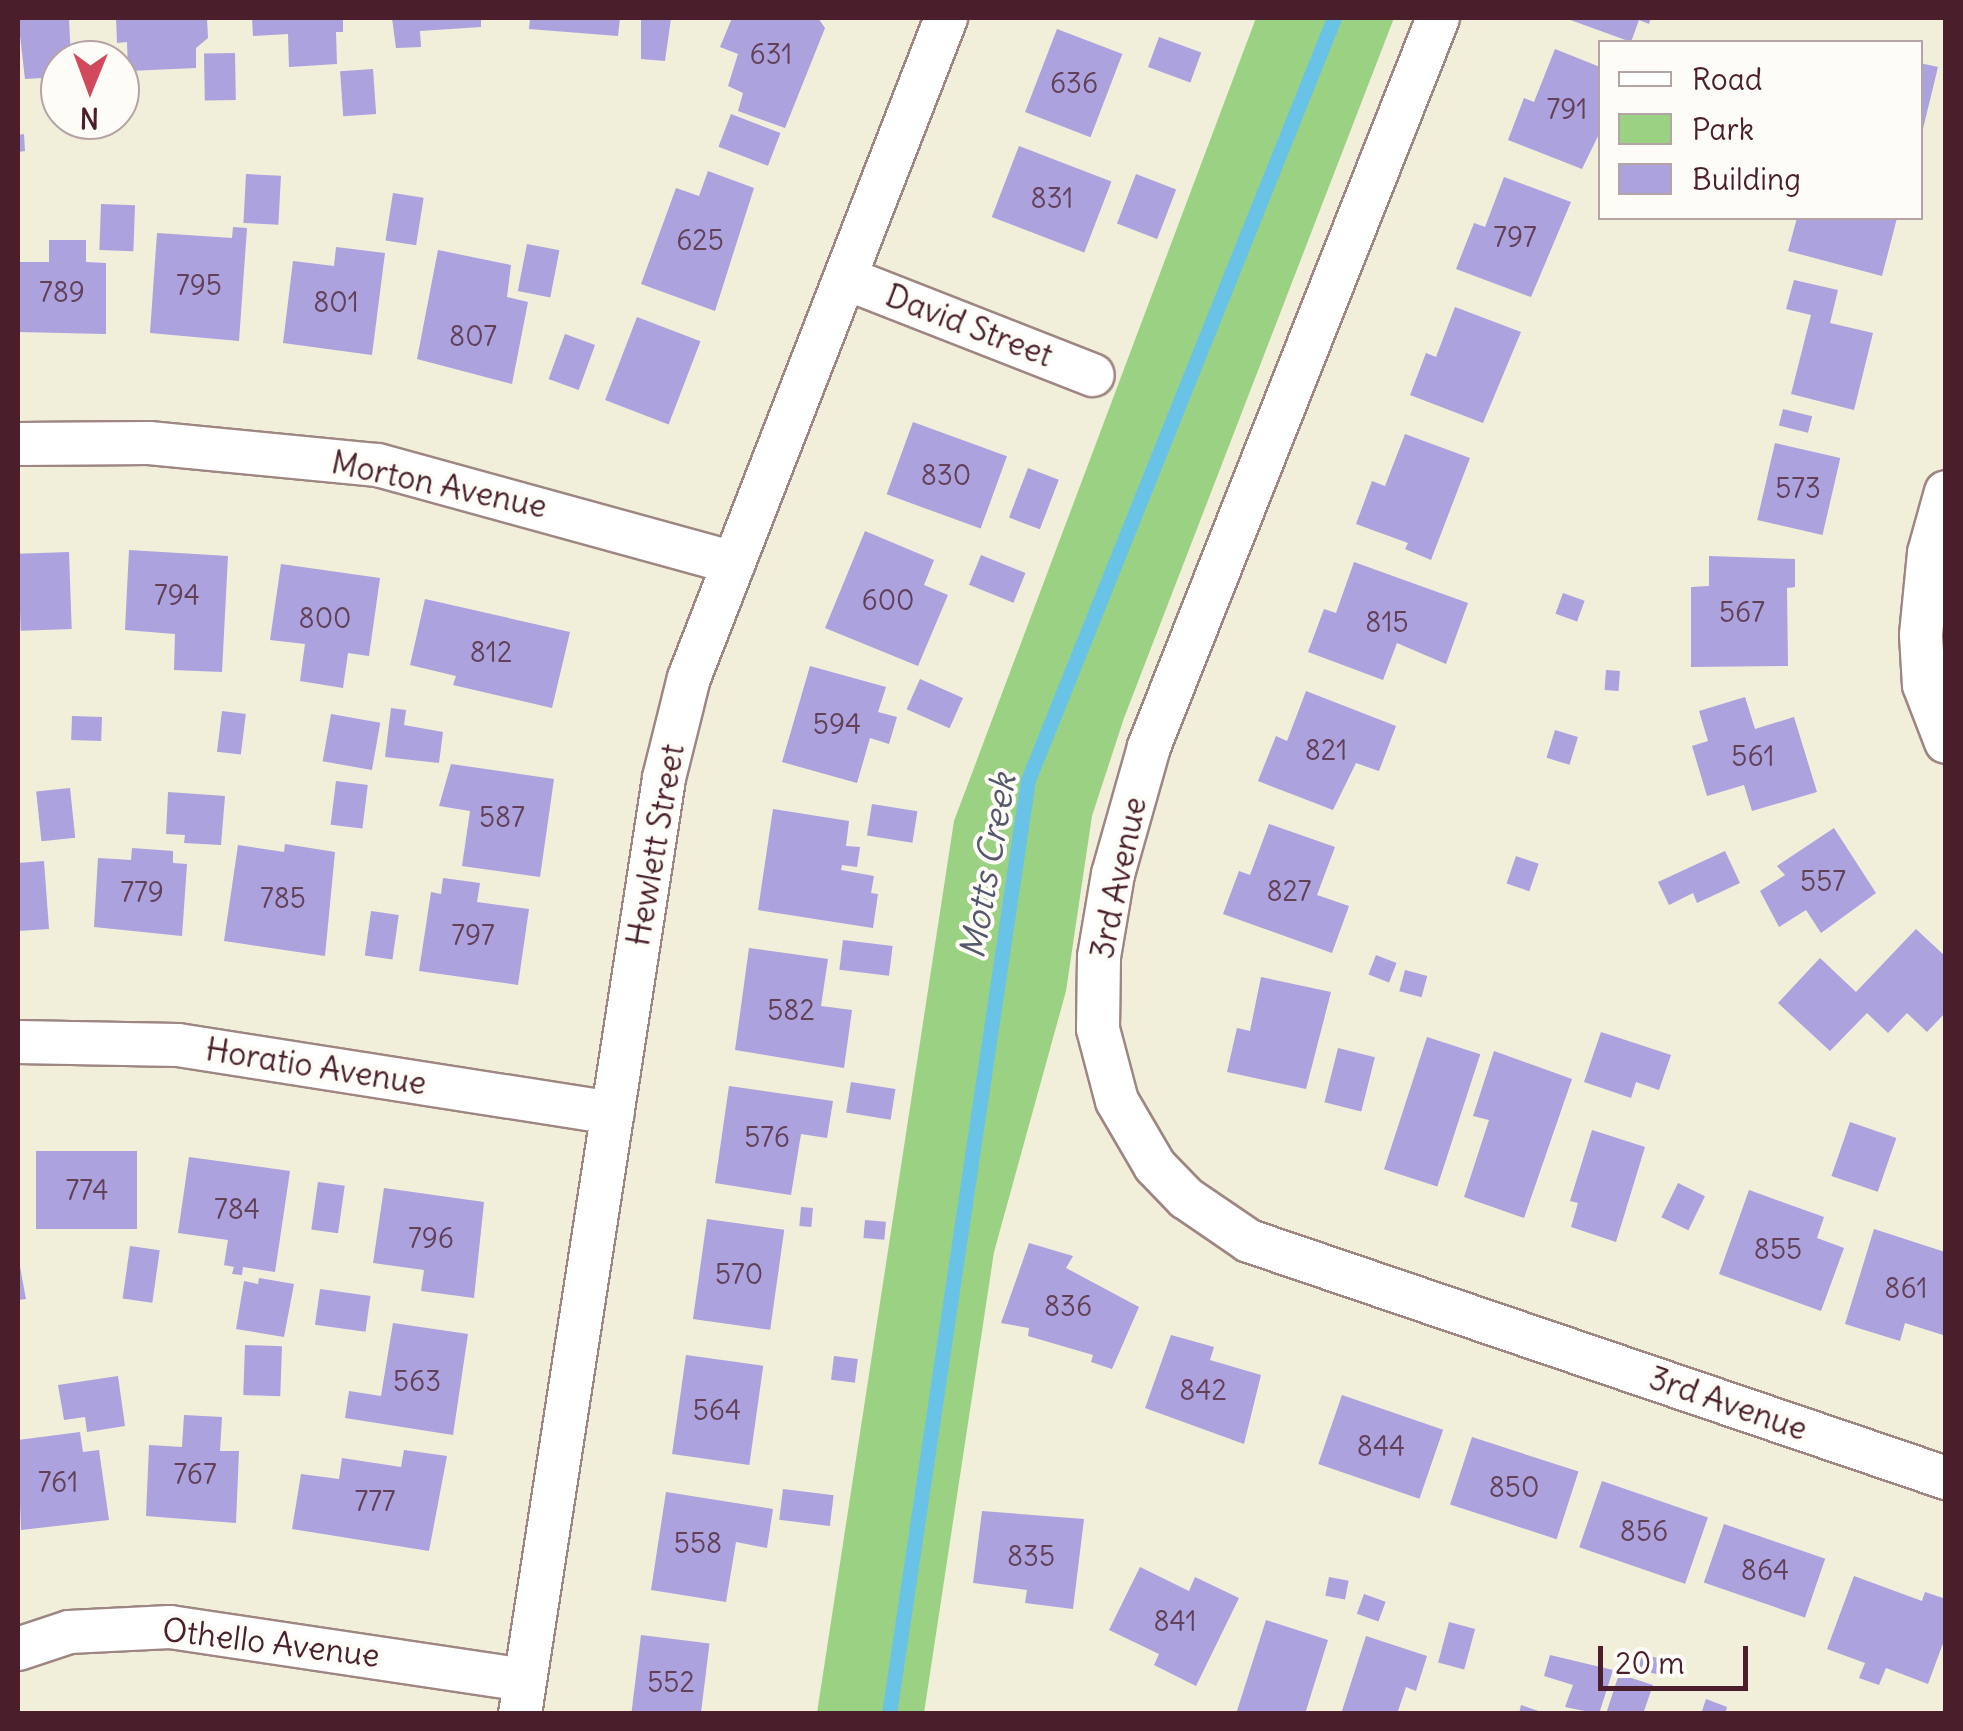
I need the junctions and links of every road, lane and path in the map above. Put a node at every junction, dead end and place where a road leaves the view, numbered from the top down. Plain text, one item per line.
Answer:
1 (946, 18) edge
2 (1438, 18) edge
3 (845, 278) junction
4 (1093, 375) dead end
5 (18, 444) edge
6 (1946, 492) edge
7 (734, 563) junction
8 (1940, 732) edge
9 (18, 1042) edge
10 (613, 1113) junction
11 (1946, 1478) edge
12 (18, 1649) edge
13 (523, 1697) edge

1 - 3 street, Hewlett Street
2 - 11 street, 3rd Avenue
3 - 4 street, David Street
3 - 7 street, Hewlett Street
5 - 7 street, Morton Avenue
6 - 8 street
7 - 10 street, Hewlett Street
9 - 10 street, Horatio Avenue
10 - 13 street, Hewlett Street
12 - 13 street, Othello Avenue

